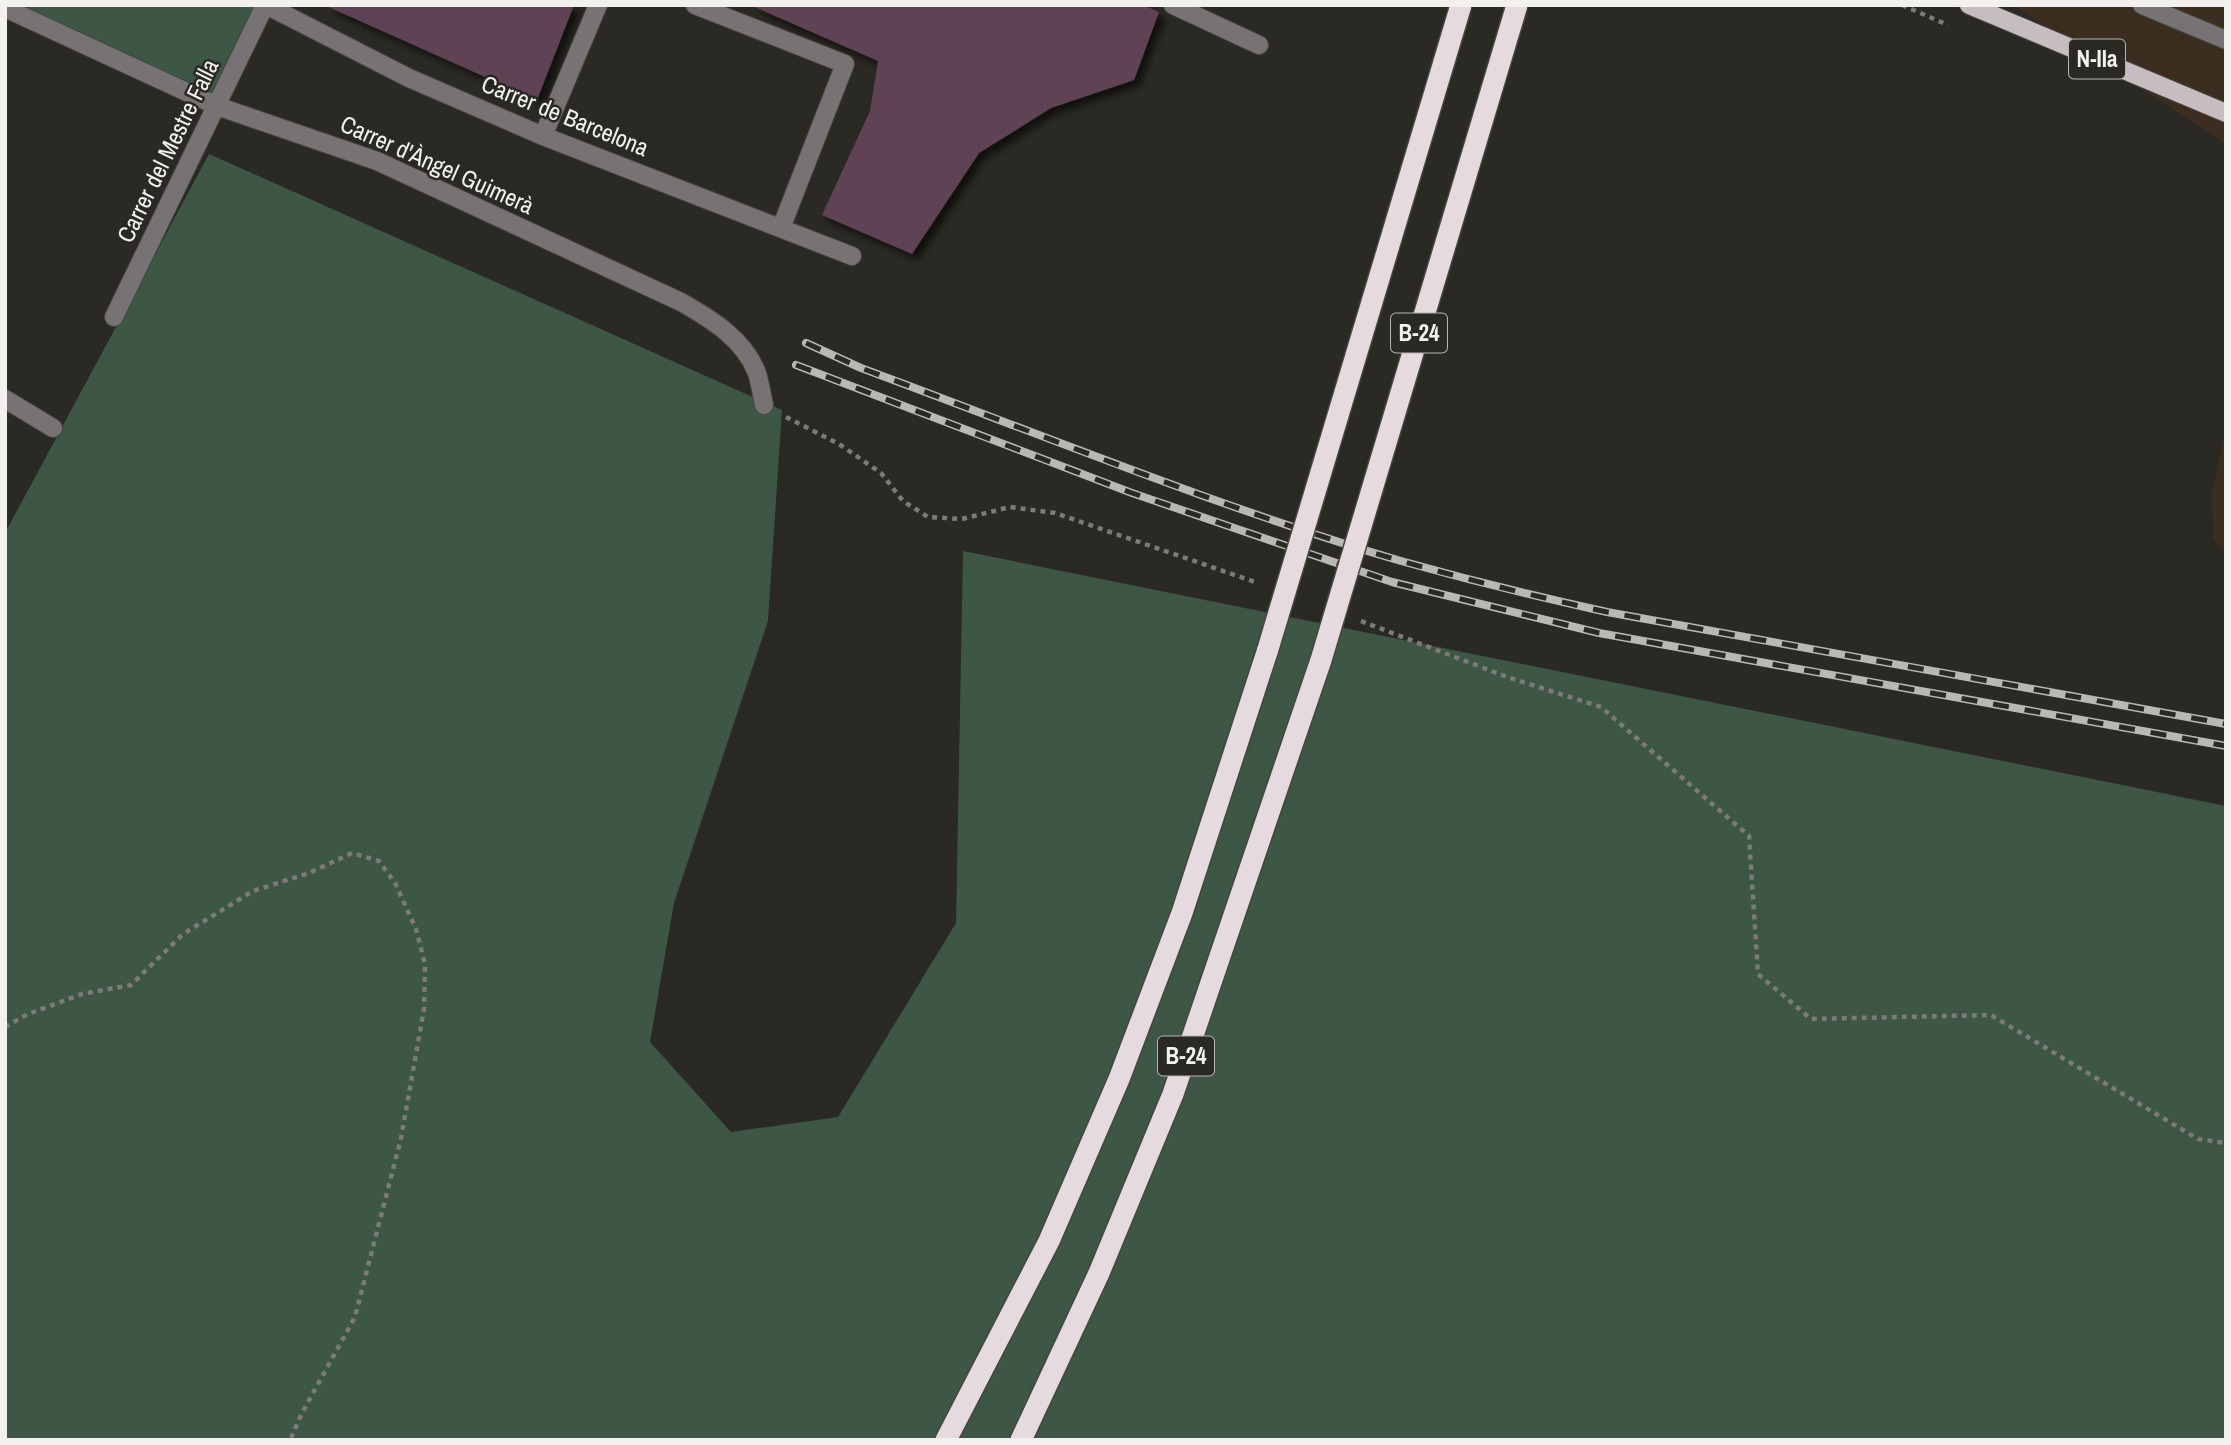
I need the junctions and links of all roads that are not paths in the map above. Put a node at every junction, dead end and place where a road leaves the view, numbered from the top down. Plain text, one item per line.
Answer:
1 (265, 5) edge
2 (598, 5) edge
3 (695, 5) edge
4 (1173, 5) edge
5 (1461, 5) edge
6 (1517, 5) edge
7 (1969, 5) edge
8 (2142, 5) edge
9 (5, 8) edge
10 (2226, 40) edge
11 (1259, 45) dead end
12 (217, 106) junction
13 (2226, 113) edge
14 (543, 136) junction
15 (781, 228) junction
16 (852, 256) dead end
17 (114, 317) dead end
18 (5, 399) edge
19 (764, 405) road end
20 (53, 428) dead end
21 (946, 1440) edge
22 (1021, 1440) edge

1 - 12 street, Carrer del Mestre Falla
1 - 14 street, Carrer de Barcelona
2 - 14 street
3 - 15 street
4 - 11 street
5 - 21 highway, B-24, bridge
6 - 22 highway, B-24, bridge
7 - 13 main road, N-IIa
8 - 10 street
9 - 12 street, Carrer d'Àngel Guimerà
12 - 17 street, Carrer del Mestre Falla
12 - 19 street, Carrer d'Àngel Guimerà
14 - 15 street, Carrer de Barcelona
15 - 16 street, Carrer de Barcelona
18 - 20 street

